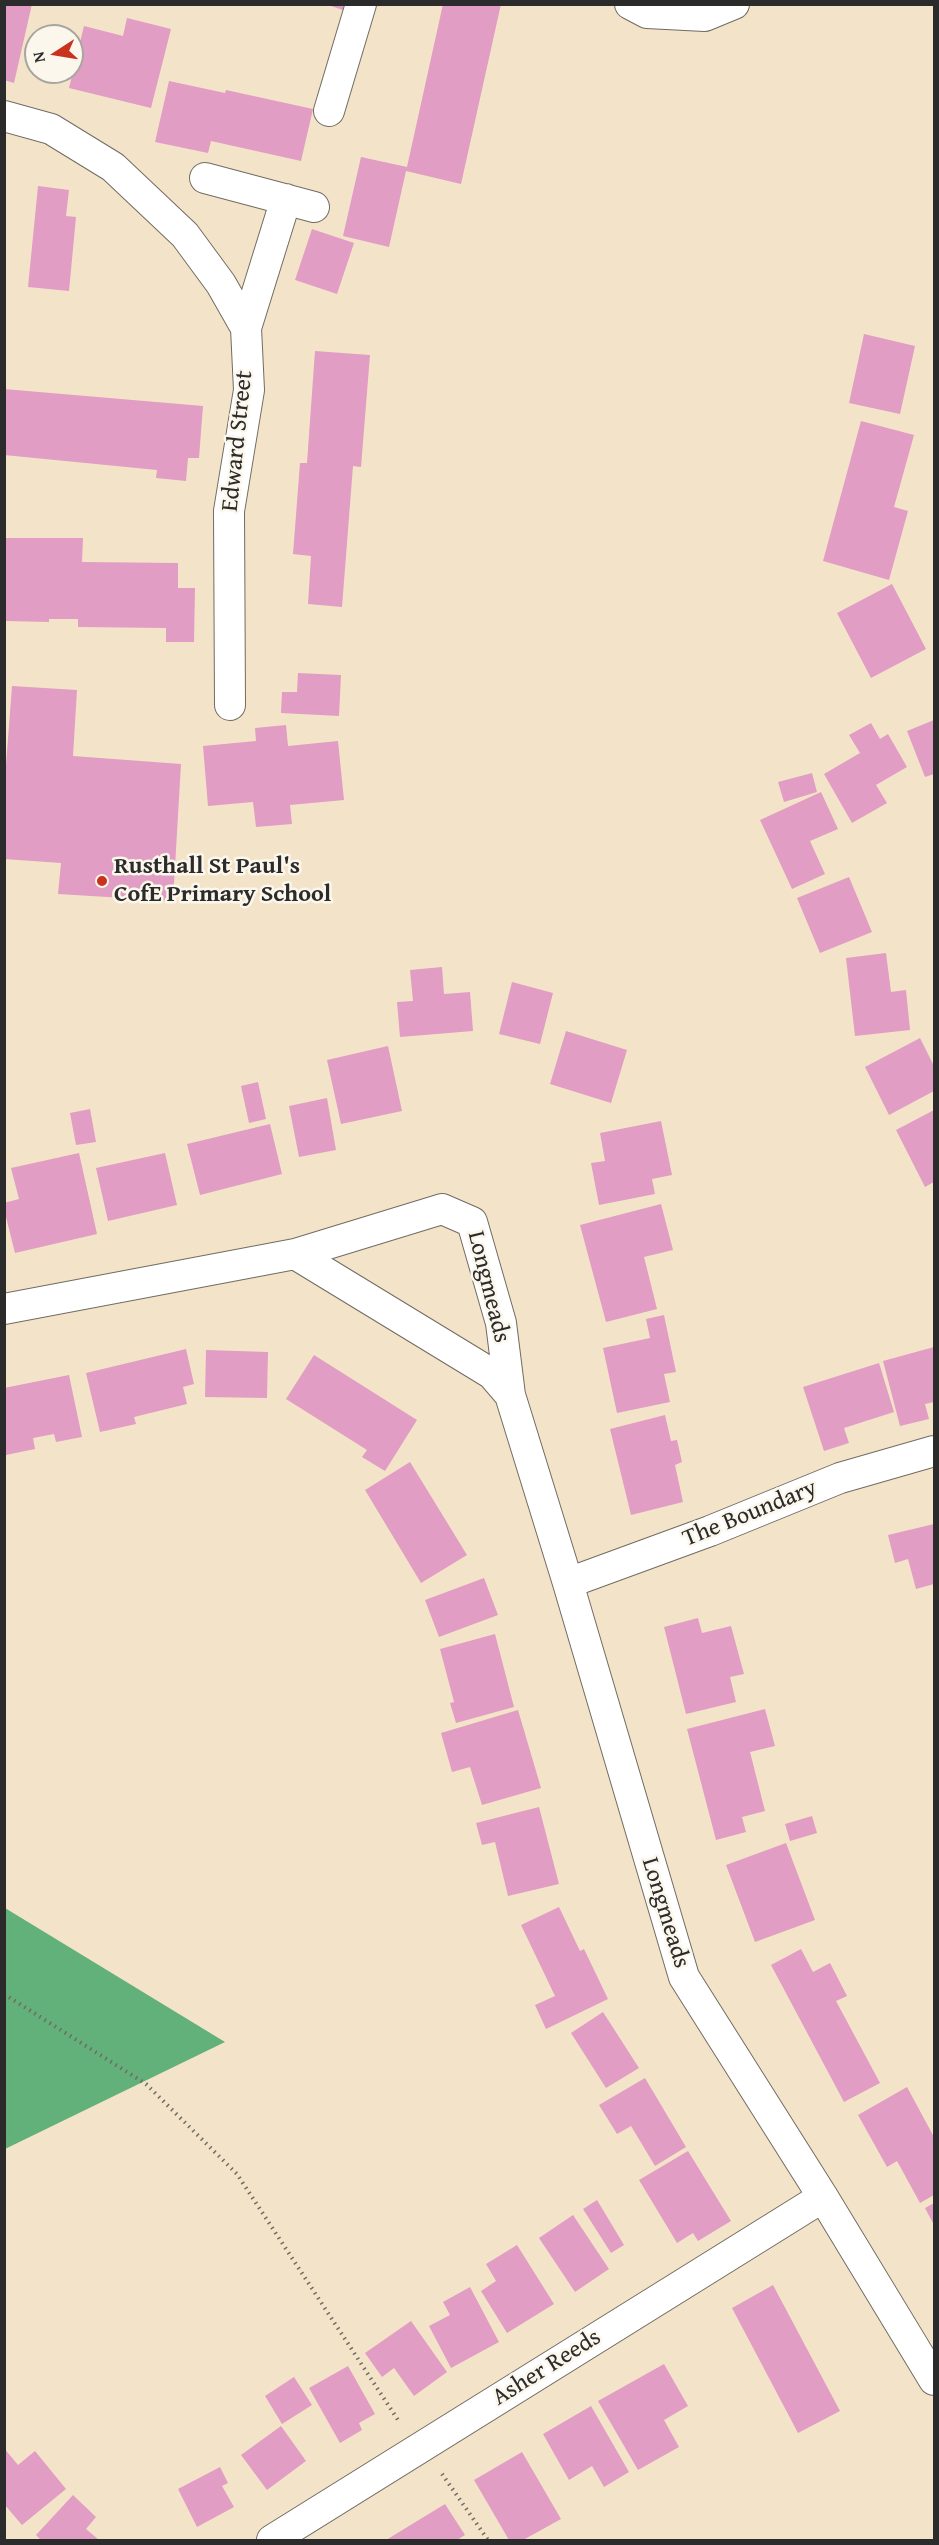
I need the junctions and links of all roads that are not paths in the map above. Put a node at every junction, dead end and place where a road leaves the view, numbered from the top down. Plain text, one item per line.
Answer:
1 (362, 4) edge
2 (630, 4) edge
3 (734, 4) edge
4 (329, 111) dead end
5 (4, 116) edge
6 (205, 178) dead end
7 (246, 328) junction
8 (230, 705) dead end
9 (295, 1254) junction
10 (4, 1309) edge
11 (510, 1395) junction
12 (934, 1451) edge
13 (568, 1583) junction
14 (823, 2197) junction
15 (934, 2380) edge
16 (272, 2541) edge

1 - 4 street
2 - 3 street
5 - 7 street, Edward Street
6 - 7 street
7 - 8 street, Edward Street
9 - 10 street, Longmeads
9 - 11 street, Longmeads
9 - 11 street, Longmeads
11 - 13 street, Longmeads
12 - 13 street, The Boundary
13 - 14 street, Longmeads
14 - 15 street, Longmeads
14 - 16 street, Asher Reeds

